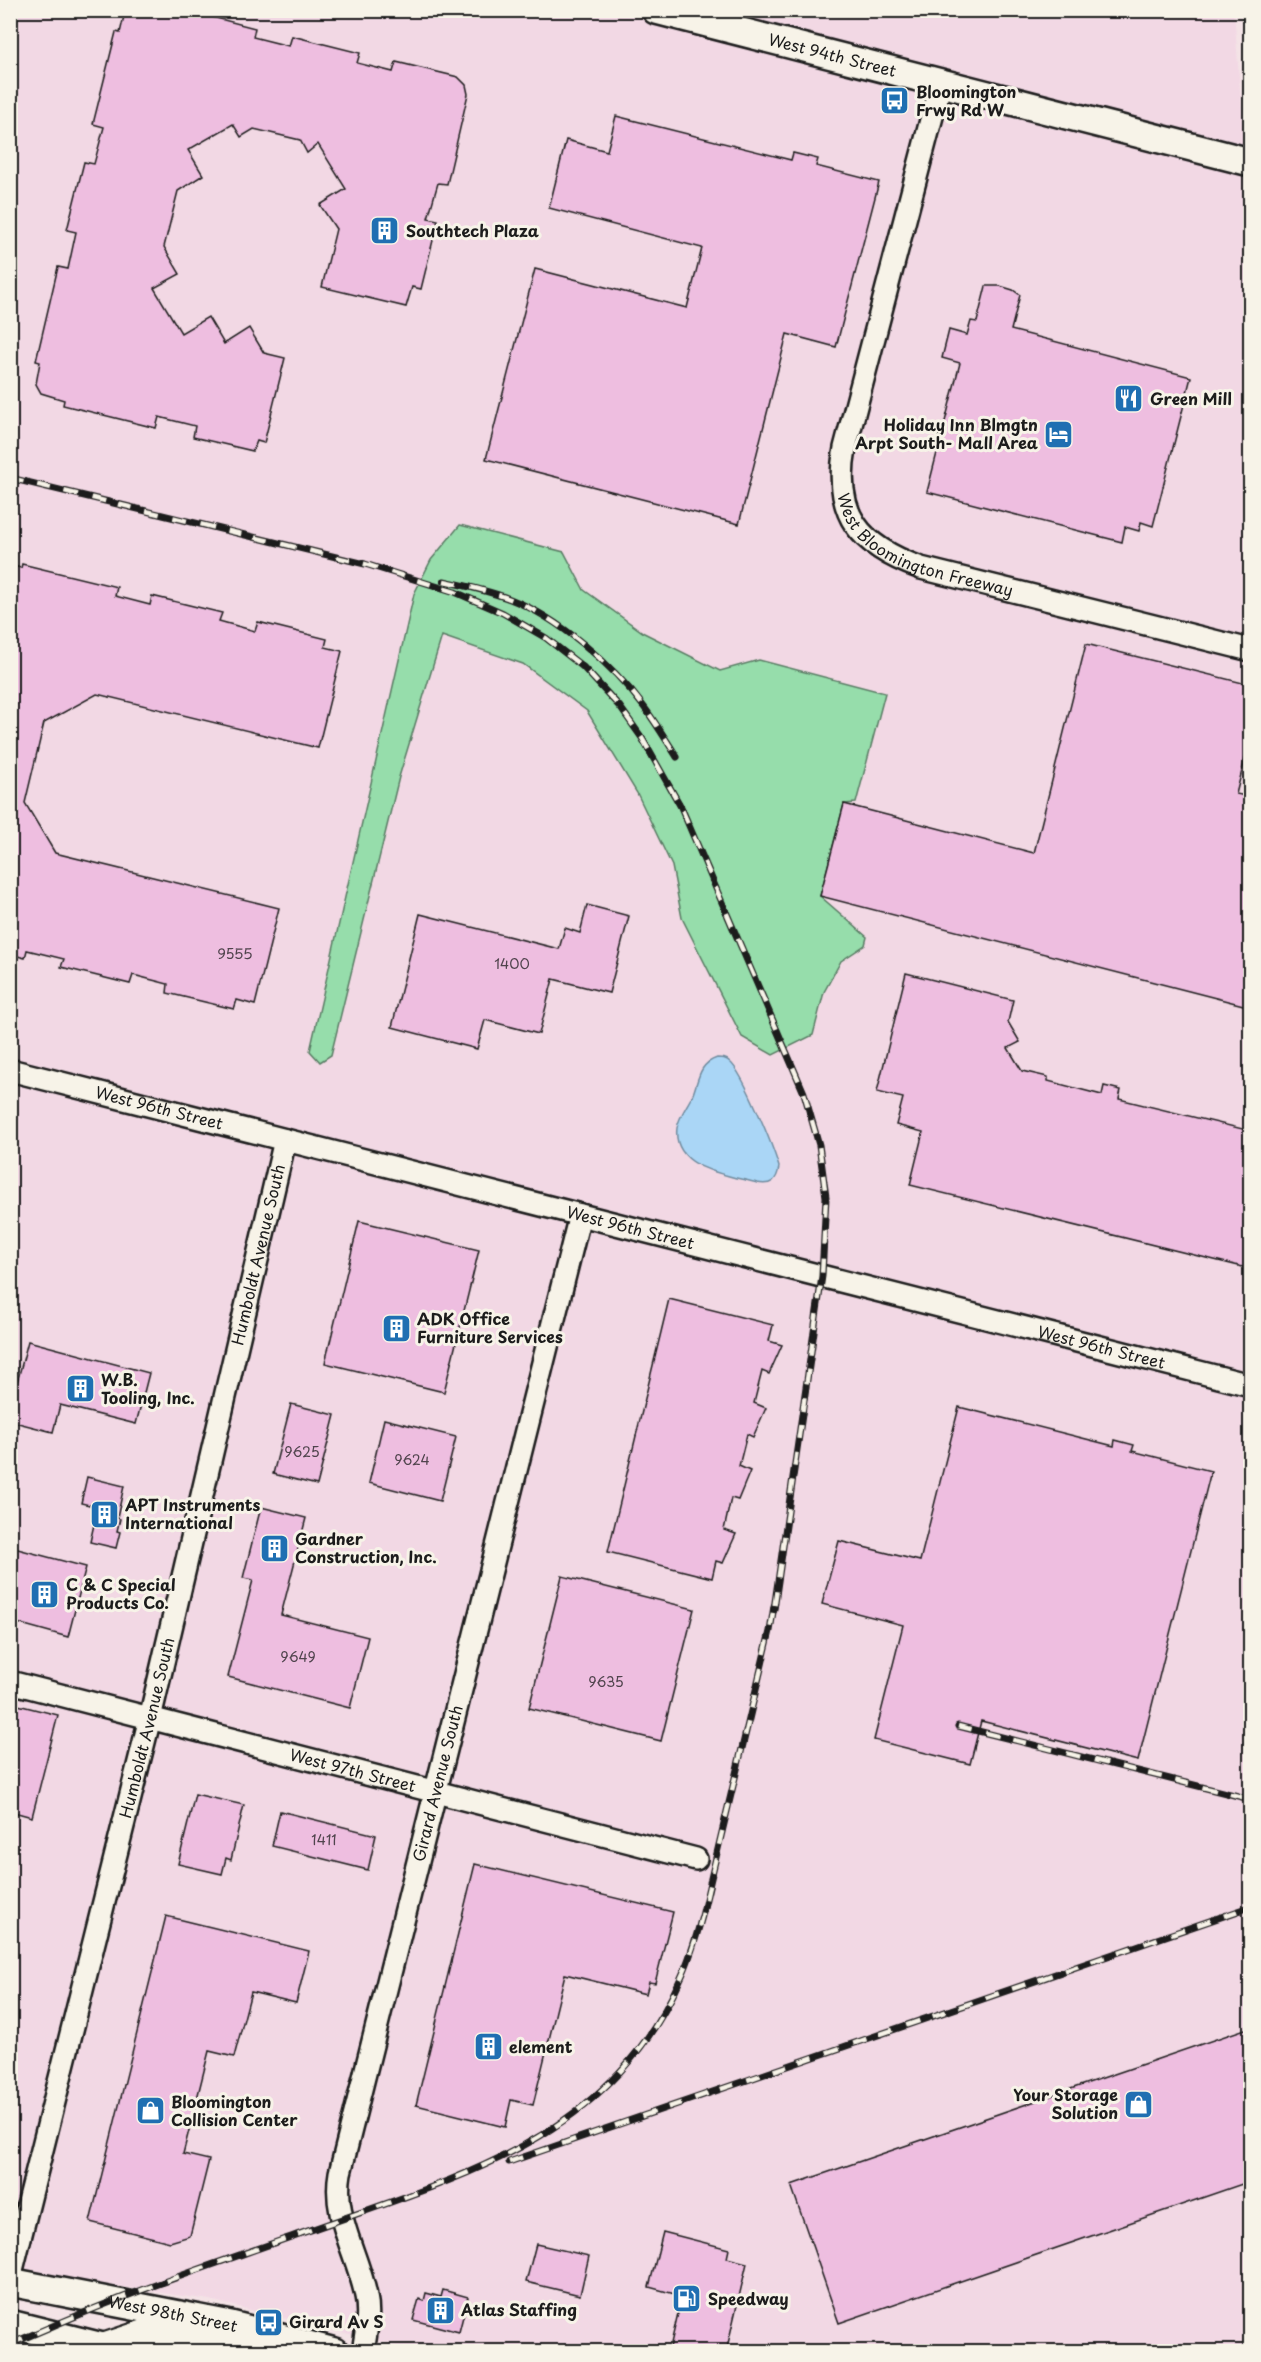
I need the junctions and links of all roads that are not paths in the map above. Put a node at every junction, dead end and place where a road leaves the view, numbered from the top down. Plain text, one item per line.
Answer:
1 (656, 10) edge
2 (941, 82) junction
3 (1251, 162) edge
4 (1251, 650) edge
5 (10, 1070) edge
6 (285, 1140) junction
7 (580, 1215) junction
8 (1251, 1385) edge
9 (10, 1682) edge
10 (150, 1718) junction
11 (436, 1791) junction
12 (696, 1858) dead end
13 (10, 2280) edge
14 (10, 2324) edge
15 (106, 2350) edge
16 (313, 2352) edge
17 (335, 2352) edge
18 (363, 2352) edge

1 - 2 street, West 94th Street
2 - 3 street, West 94th Street
2 - 4 street, West Bloomington Freeway
5 - 6 street, West 96th Street
6 - 7 street, West 96th Street
6 - 10 street, Humboldt Avenue South
7 - 8 street, West 96th Street
7 - 11 street, Girard Avenue South
9 - 10 street, West 97th Street
10 - 11 street, West 97th Street
10 - 13 street, Humboldt Avenue South
11 - 12 street, West 97th Street
11 - 18 street, Girard Avenue South
13 - 17 street, West 98th Street
14 - 15 street
15 - 16 main road

